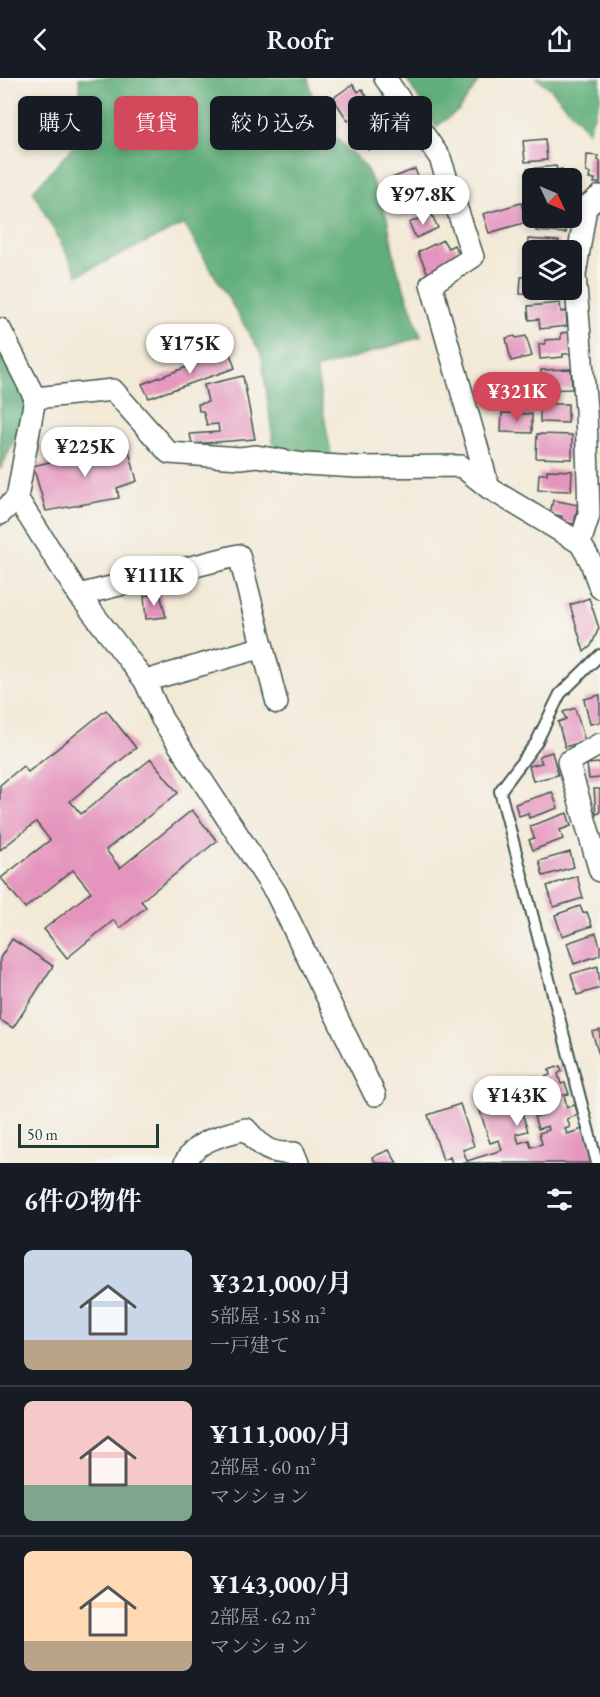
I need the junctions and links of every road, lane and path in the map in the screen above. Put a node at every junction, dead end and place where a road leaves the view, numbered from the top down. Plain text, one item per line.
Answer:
1 (385, 78) edge
2 (600, 196) edge
3 (0, 329) edge
4 (35, 398) junction
5 (489, 488) junction
6 (17, 498) junction
7 (0, 514) edge
8 (580, 543) junction
9 (600, 588) edge
10 (79, 595) junction
11 (263, 647) junction
12 (600, 655) edge
13 (145, 681) junction
14 (277, 703) dead end
15 (600, 744) edge
16 (600, 871) edge
17 (375, 1095) dead end
18 (185, 1163) edge
19 (298, 1163) edge
20 (597, 1163) edge

1 - 5 street
2 - 8 street
3 - 4 street
4 - 5 street
4 - 6 street
5 - 8 street
6 - 7 street
6 - 10 street
8 - 9 street
10 - 11 street
10 - 13 street
11 - 13 street
11 - 14 street
12 - 20 lane
13 - 17 street
15 - 16 street
18 - 19 street

